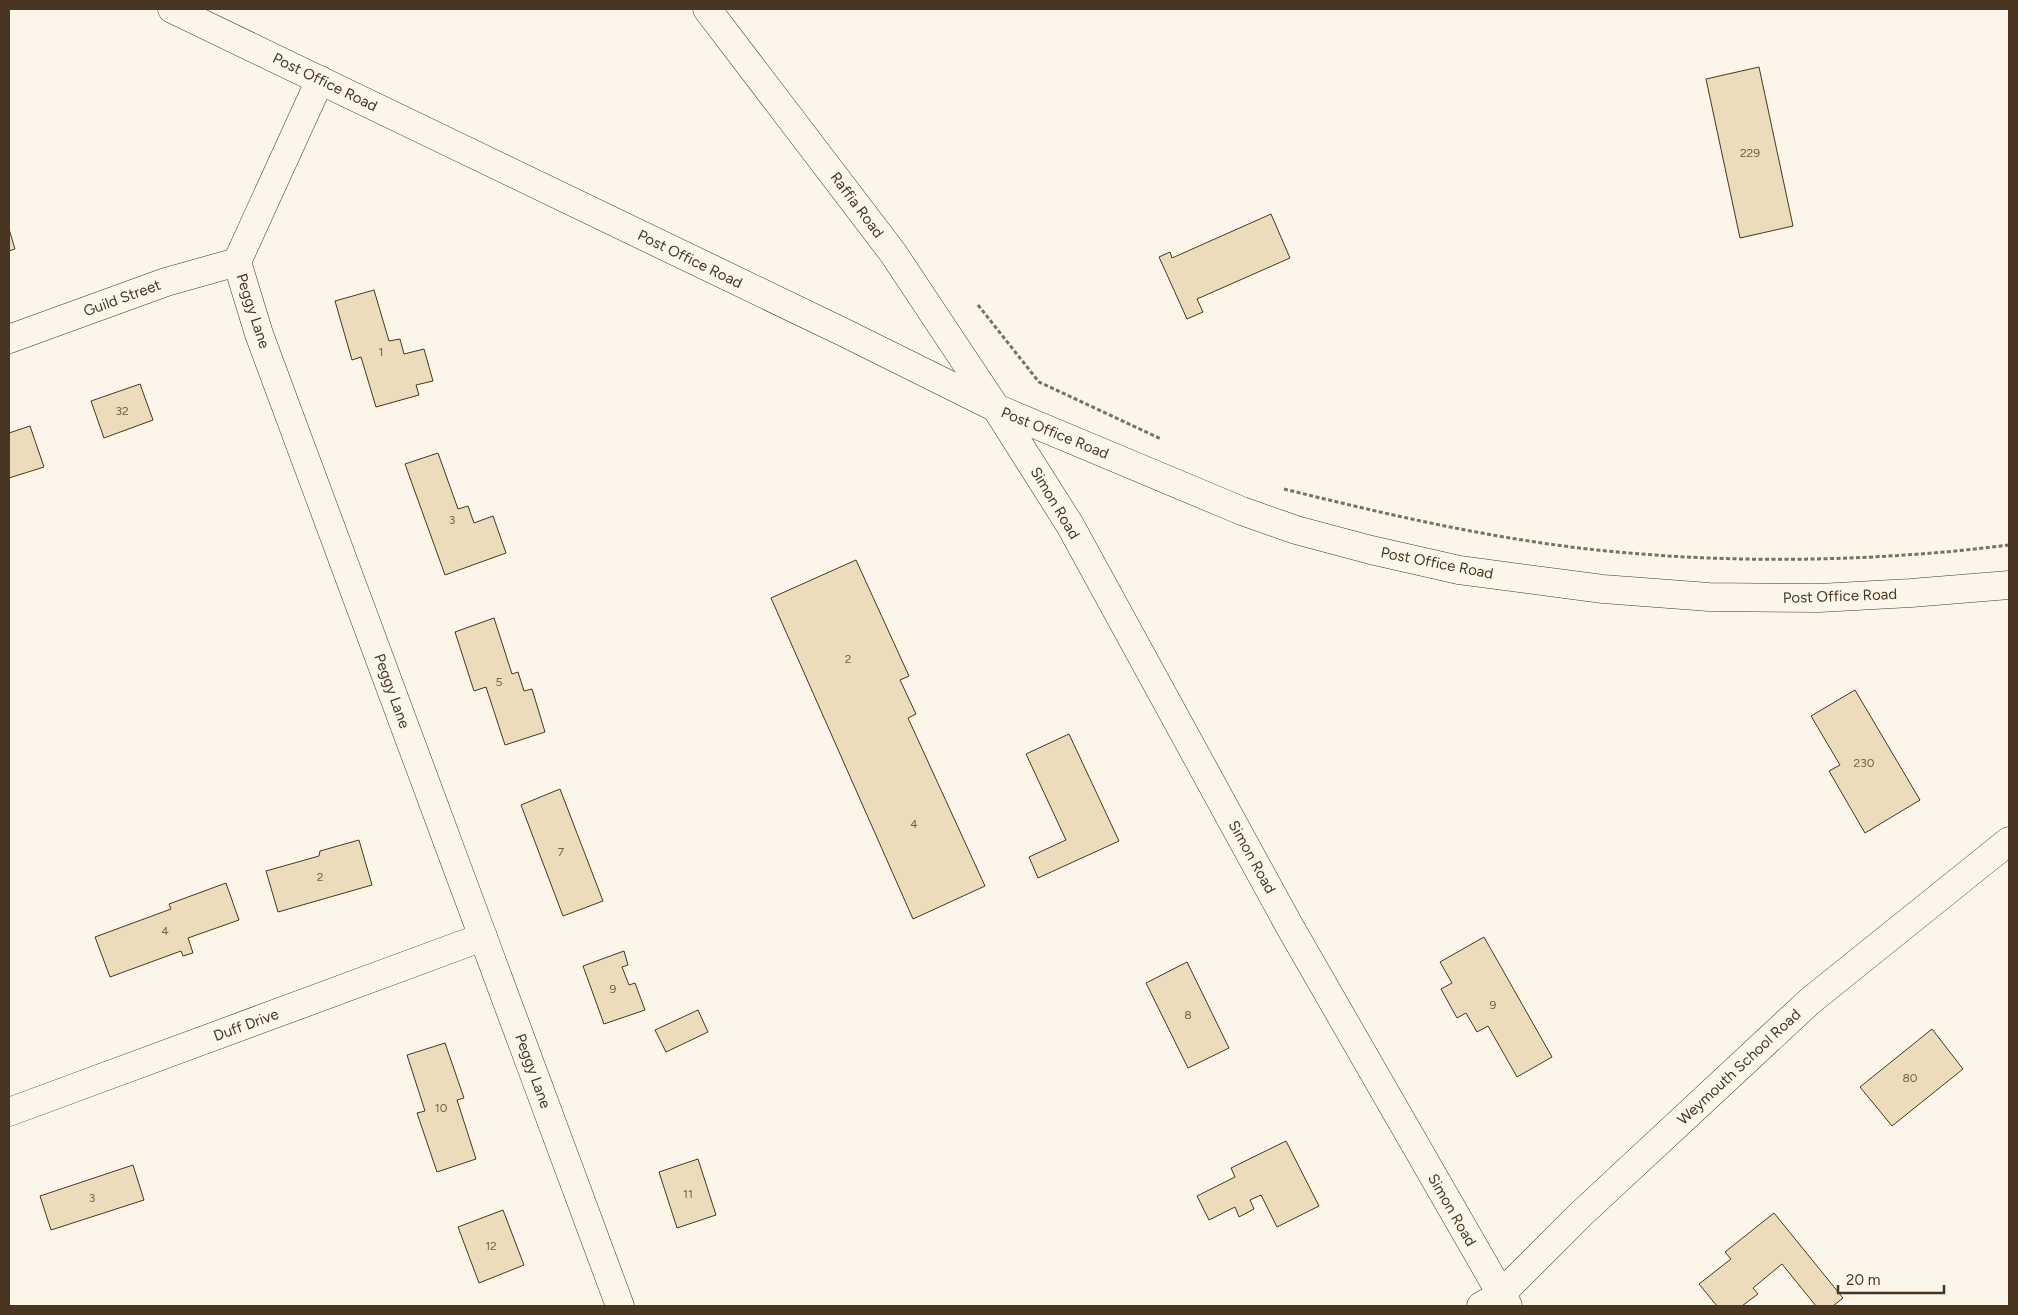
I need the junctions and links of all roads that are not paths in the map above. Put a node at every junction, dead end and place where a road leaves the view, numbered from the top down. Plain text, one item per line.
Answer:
1 (172, 9) edge
2 (707, 9) edge
3 (320, 80) junction
4 (237, 262) junction
5 (9, 339) edge
6 (996, 408) junction
7 (2009, 585) edge
8 (2009, 841) edge
9 (483, 937) junction
10 (9, 1112) edge
11 (1496, 1302) edge
12 (620, 1306) edge

1 - 3 street, Post Office Road
2 - 6 street, Raffia Road
3 - 4 street, Peggy Lane
3 - 6 street, Post Office Road
4 - 5 street, Guild Street
4 - 9 street, Peggy Lane
6 - 7 street, Post Office Road
6 - 11 street, Simon Road
8 - 11 street, Weymouth School Road
9 - 10 street, Duff Drive
9 - 12 street, Peggy Lane

